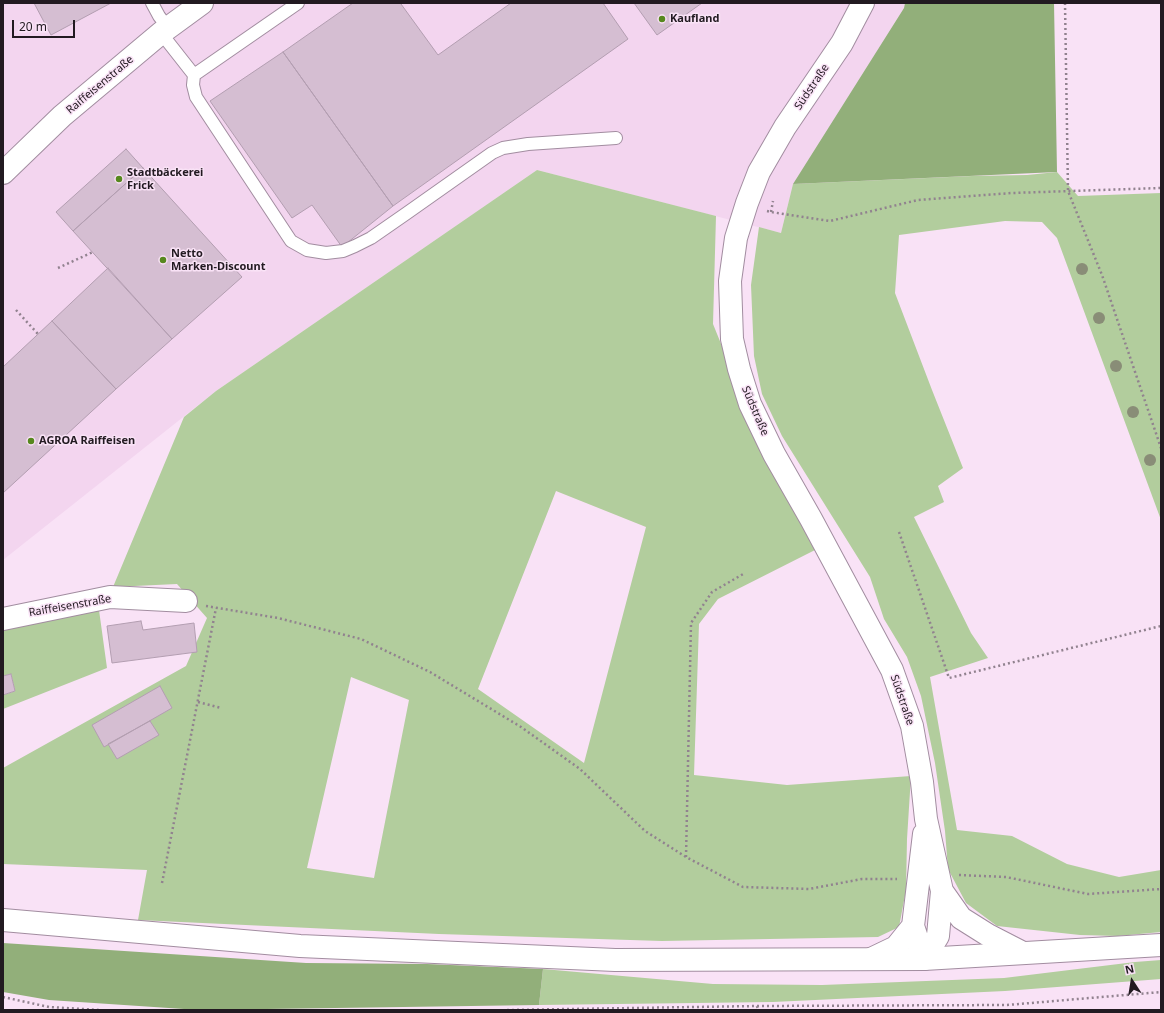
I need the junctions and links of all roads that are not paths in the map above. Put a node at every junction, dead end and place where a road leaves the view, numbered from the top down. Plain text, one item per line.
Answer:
1 (152, 3) edge
2 (202, 3) edge
3 (298, 3) edge
4 (863, 3) edge
5 (165, 31) junction
6 (194, 75) junction
7 (616, 138) dead end
8 (3, 173) edge
9 (186, 601) dead end
10 (3, 619) edge
11 (926, 819) junction
12 (942, 891) junction
13 (3, 920) edge
14 (913, 926) junction
15 (1161, 944) edge
16 (1023, 953) junction
17 (871, 959) junction
18 (924, 959) junction

1 - 5 lane
2 - 5 street, Raiffeisenstraße
3 - 6 lane
4 - 11 street, Südstraße
5 - 6 lane
5 - 8 street, Raiffeisenstraße
6 - 7 lane
9 - 10 street, Raiffeisenstraße
11 - 12 street, Südstraße
11 - 14 street, Südstraße
12 - 16 street, Südstraße
12 - 18 street, Südstraße
13 - 17 street
14 - 17 street
14 - 18 street, Südstraße
15 - 16 street
16 - 18 street
17 - 18 street

